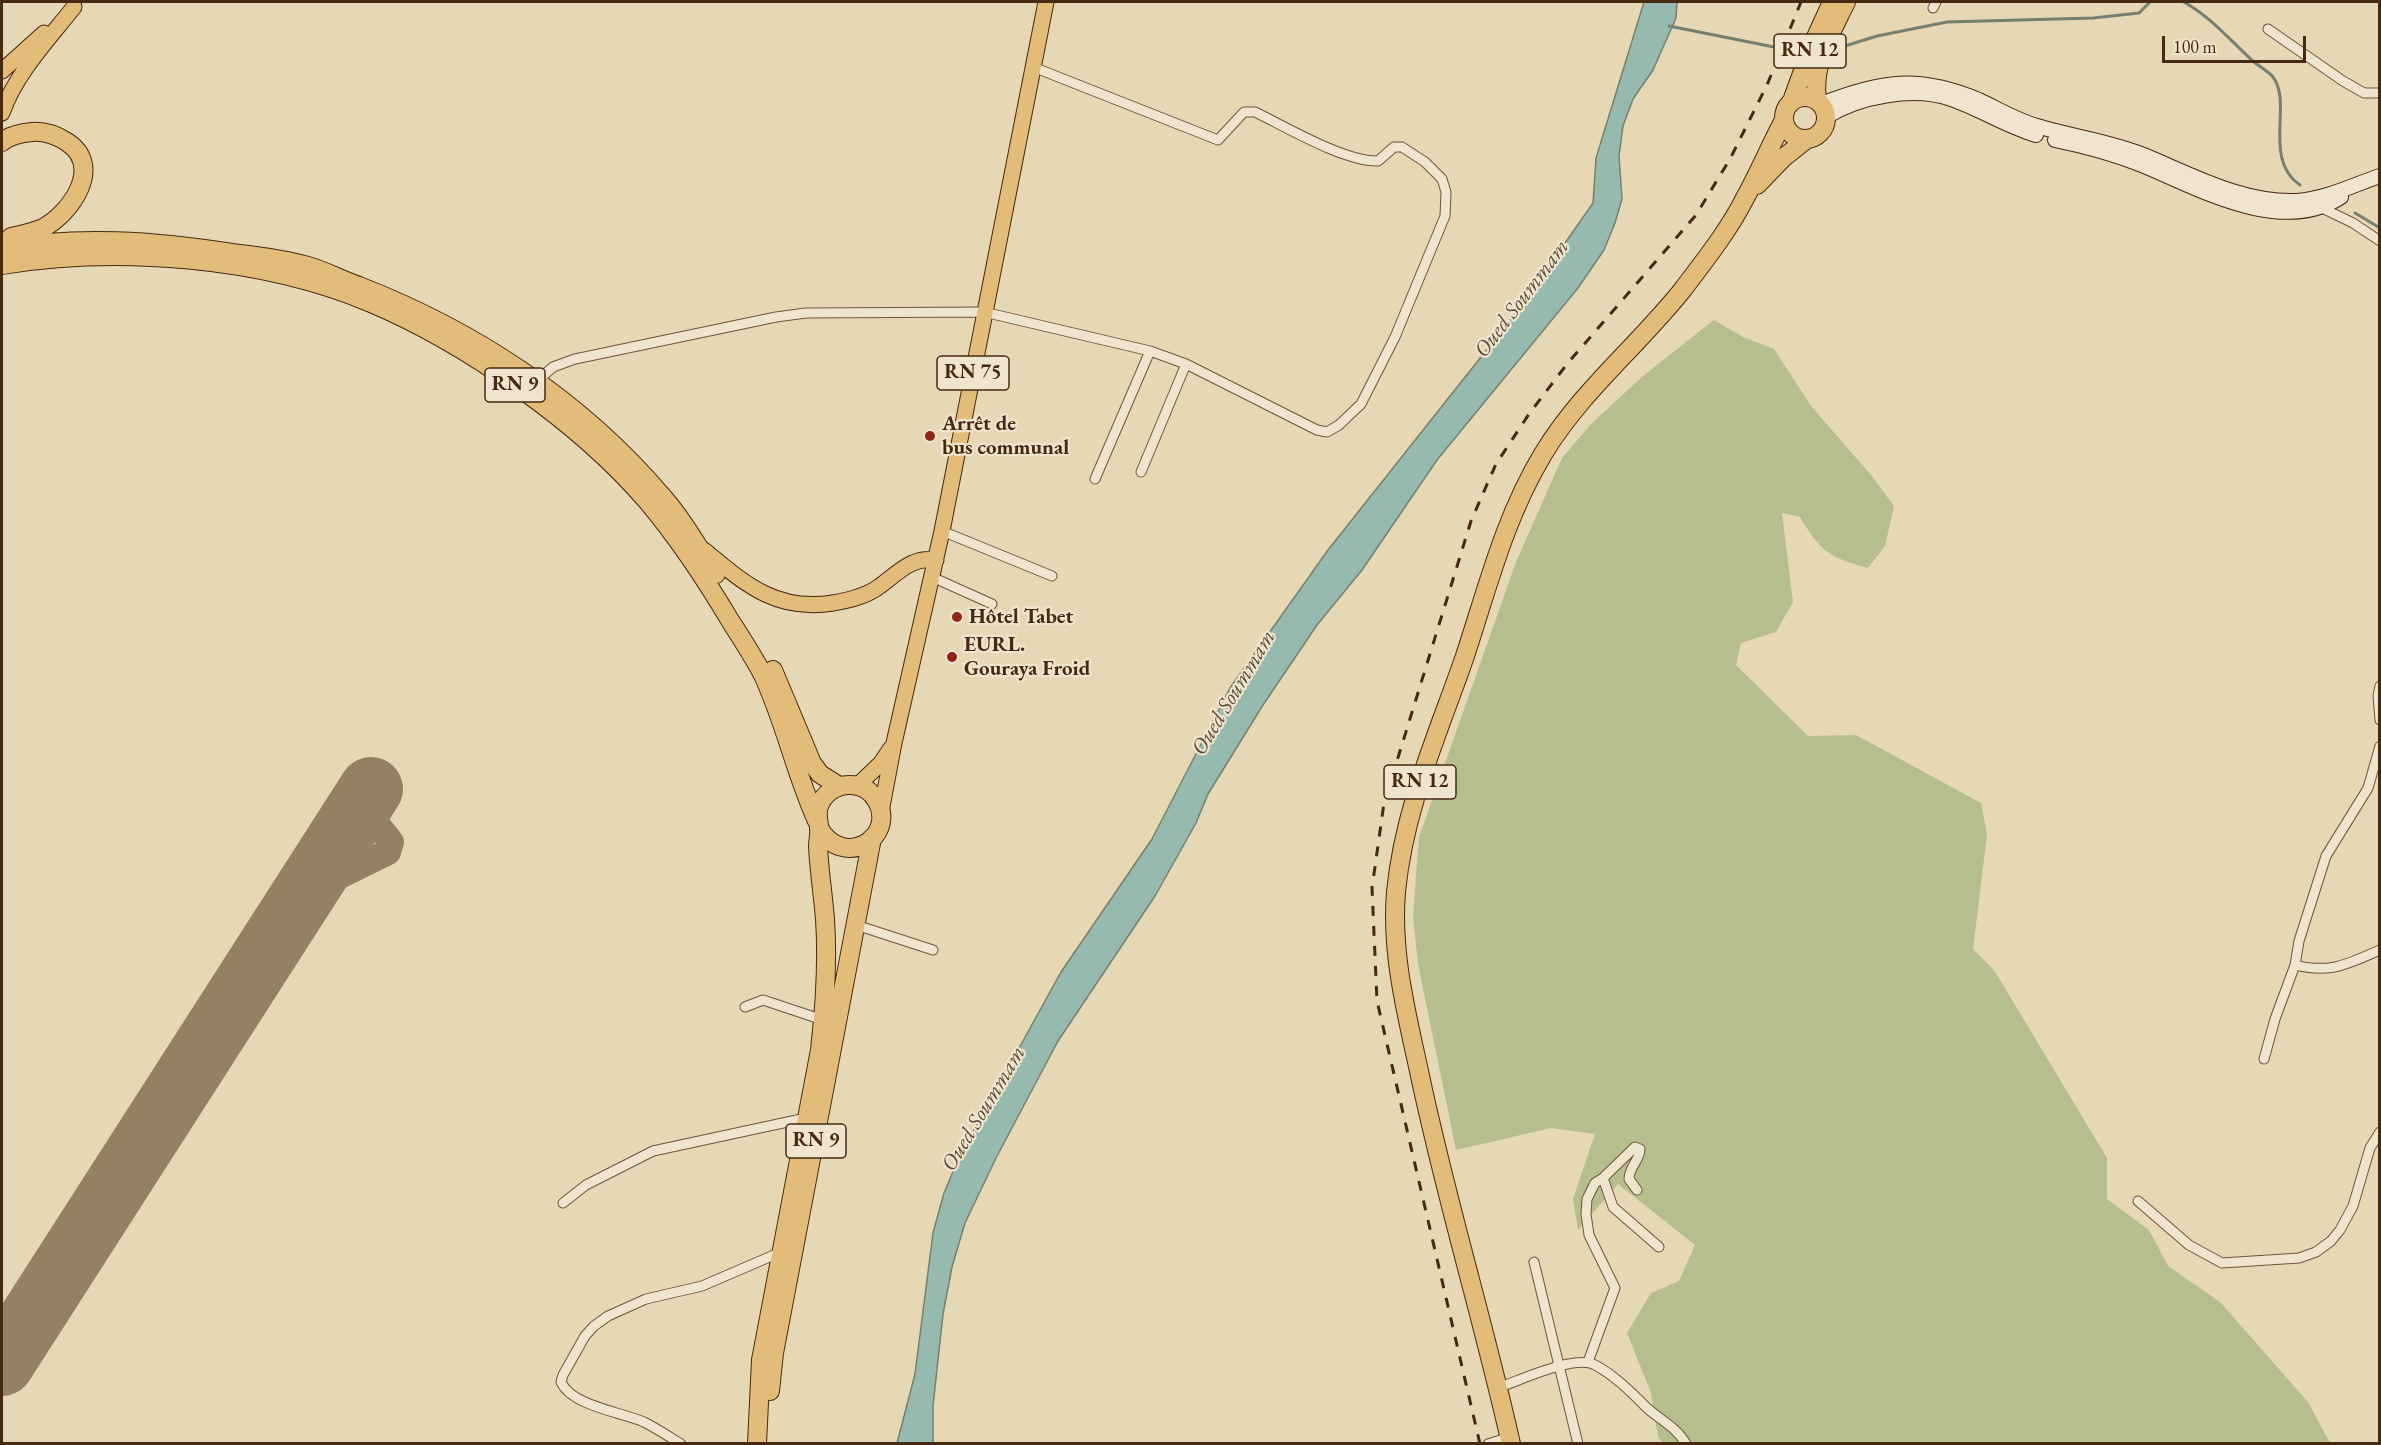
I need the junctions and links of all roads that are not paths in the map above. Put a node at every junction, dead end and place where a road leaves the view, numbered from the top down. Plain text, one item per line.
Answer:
1 (1046, 2) edge
2 (1832, 2) edge
3 (1846, 2) edge
4 (77, 4) edge
5 (2268, 29) dead end
6 (1033, 67) junction
7 (2, 71) edge
8 (2379, 93) edge
9 (1792, 101) junction
10 (1821, 107) junction
11 (2, 112) edge
12 (1784, 120) junction
13 (1807, 139) junction
14 (2, 142) edge
15 (2379, 176) edge
16 (2352, 188) junction
17 (1746, 198) junction
18 (2320, 207) junction
19 (2, 241) edge
20 (2379, 241) edge
21 (2, 249) edge
22 (2, 265) edge
23 (984, 312) junction
24 (1150, 351) junction
25 (1186, 364) junction
26 (537, 381) junction
27 (1142, 472) dead end
28 (1095, 479) dead end
29 (942, 531) junction
30 (700, 546) junction
31 (936, 560) junction
32 (1052, 576) dead end
33 (932, 577) junction
34 (992, 604) dead end
35 (2379, 686) edge
36 (2379, 720) edge
37 (894, 743) junction
38 (2379, 746) edge
39 (858, 785) junction
40 (839, 786) junction
41 (2368, 788) junction
42 (2379, 788) edge
43 (881, 812) junction
44 (818, 824) junction
45 (872, 838) junction
46 (856, 925) junction
47 (933, 950) dead end
48 (2379, 950) edge
49 (2295, 965) junction
50 (745, 1007) dead end
51 (823, 1020) junction
52 (2264, 1059) dead end
53 (806, 1118) junction
54 (2379, 1132) edge
55 (1603, 1178) junction
56 (1637, 1190) dead end
57 (2138, 1201) dead end
58 (563, 1203) dead end
59 (1659, 1247) dead end
60 (781, 1252) junction
61 (1534, 1262) dead end
62 (1588, 1362) junction
63 (1558, 1367) junction
64 (1497, 1388) junction
65 (1511, 1440) edge
66 (681, 1443) edge
67 (757, 1443) edge
68 (767, 1443) edge
69 (1488, 1443) edge
70 (1578, 1443) edge
71 (1686, 1443) edge

1 - 6 main road, RN 75
2 - 9 highway, RN 12
3 - 10 highway, RN 12
4 - 7 main road
4 - 11 main road
5 - 8 street
6 - 23 main road, RN 75
6 - 25 street
9 - 10 highway
9 - 12 highway
10 - 13 highway
10 - 16 street
10 - 18 street
12 - 13 highway
12 - 17 highway, RN 12
13 - 17 highway, RN 12
14 - 19 highway
15 - 16 street
16 - 18 street
17 - 64 highway, RN 12
18 - 20 street
21 - 26 highway, RN 9
22 - 44 highway, RN 9
23 - 24 street
23 - 26 street
23 - 29 main road, RN 75
24 - 25 street
24 - 28 street
25 - 27 street
26 - 30 highway, RN 9
29 - 31 main road, RN 75
29 - 32 street
30 - 31 main road
30 - 40 highway, RN 9
31 - 33 main road, RN 75
33 - 34 street
33 - 37 main road, RN 75
35 - 36 street
37 - 39 main road, RN 75
37 - 43 main road, RN 75
38 - 41 street
39 - 40 highway
39 - 43 highway
40 - 44 highway
41 - 42 street
41 - 49 street
43 - 45 highway
44 - 45 highway
44 - 51 highway, RN 9
45 - 46 highway, RN 9
46 - 47 street
46 - 68 highway, RN 9
48 - 49 street
49 - 52 street
50 - 51 street
51 - 53 highway, RN 9
53 - 58 street
53 - 60 highway, RN 9
54 - 57 street
55 - 56 street
55 - 59 street
55 - 62 street
60 - 66 street
60 - 67 highway, RN 9
61 - 63 street
62 - 63 street
62 - 71 street
63 - 64 street
63 - 70 street
64 - 65 highway, RN 12
65 - 69 street

